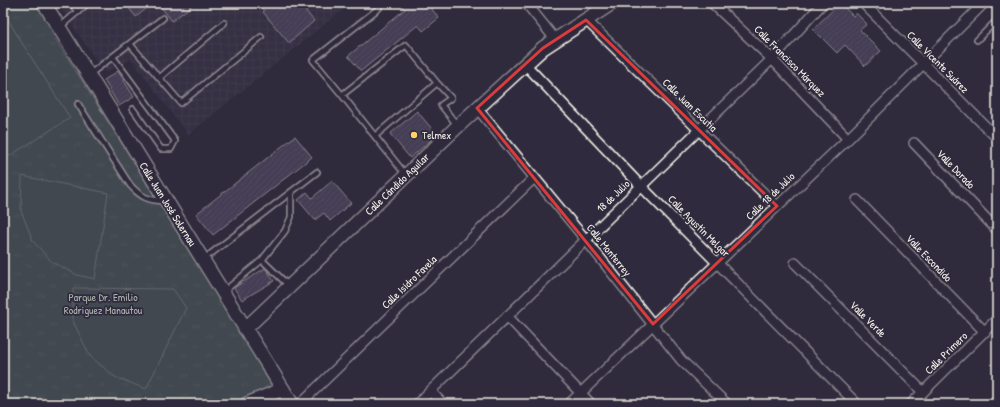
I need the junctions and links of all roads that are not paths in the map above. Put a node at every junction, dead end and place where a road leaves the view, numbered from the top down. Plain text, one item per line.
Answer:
1 (44, 3) edge
2 (71, 3) edge
3 (88, 3) edge
4 (526, 3) edge
5 (612, 3) edge
6 (712, 3) edge
7 (823, 3) edge
8 (863, 3) edge
9 (984, 3) edge
10 (379, 8) dead end
11 (78, 12) junction
12 (163, 18) dead end
13 (586, 20) junction
14 (997, 20) edge
15 (224, 24) dead end
16 (59, 27) junction
17 (260, 37) dead end
18 (555, 39) junction
19 (977, 40) dead end
20 (130, 44) junction
21 (113, 57) junction
22 (772, 59) junction
23 (525, 64) junction
24 (922, 64) junction
25 (89, 75) junction
26 (159, 78) junction
27 (437, 83) junction
28 (342, 95) junction
29 (78, 104) dead end
30 (477, 108) junction
31 (133, 109) dead end
32 (458, 126) junction
33 (699, 130) junction
34 (375, 136) junction
35 (848, 138) junction
36 (997, 138) edge
37 (914, 143) dead end
38 (317, 172) dead end
39 (406, 175) junction
40 (534, 178) junction
41 (641, 186) junction
42 (291, 192) junction
43 (857, 200) dead end
44 (167, 201) junction
45 (777, 206) junction
46 (997, 230) edge
47 (586, 240) junction
48 (203, 260) junction
49 (262, 260) junction
50 (718, 263) junction
51 (795, 263) dead end
52 (289, 286) junction
53 (223, 292) junction
54 (507, 316) junction
55 (997, 319) edge
56 (653, 324) junction
57 (245, 329) junction
58 (985, 332) junction
59 (283, 389) junction
60 (430, 391) junction
61 (924, 392) junction
62 (580, 393) junction
63 (247, 404) edge
64 (293, 404) edge
65 (417, 404) edge
66 (443, 404) edge
67 (569, 404) edge
68 (591, 404) edge
69 (727, 404) edge
70 (857, 404) edge
71 (911, 404) edge

1 - 16 street, Calle Juan José Solernau
2 - 11 lane
3 - 11 lane
4 - 18 street
5 - 13 street, Calle Cándido Aguilar
6 - 22 street, Calle Francisco Márquez
7 - 22 street, 18 de Julio
8 - 24 street, Calle Vicente Suárez
9 - 24 street, Calle 18 de Julio
10 - 28 lane
11 - 16 lane
12 - 20 lane
13 - 18 street, Calle Cándido Aguilar
13 - 33 street, Calle Juan Escutia
14 - 19 lane
15 - 26 lane
16 - 25 street, Calle Juan José Solernau
17 - 26 lane
18 - 23 street, Calle Cándido Aguilar
20 - 21 lane
20 - 26 lane
21 - 25 lane
21 - 31 lane
22 - 33 street, 18 de Julio
22 - 35 street, Calle Francisco Márquez
23 - 30 street, Calle Cándido Aguilar
23 - 41 street, Calle Agustín Melgar
24 - 35 street, Calle 18 de Julio
24 - 36 street, Calle Vicente Suárez
25 - 44 street, Calle Juan José Solernau
27 - 28 lane
27 - 32 lane
27 - 34 lane
28 - 34 lane
29 - 44 lane
30 - 32 street, Calle Cándido Aguilar
30 - 40 street, Calle Monterrey
32 - 39 street, Calle Cándido Aguilar
33 - 41 street, 18 de Julio
33 - 45 street, Calle Juan Escutia
34 - 39 lane
35 - 45 street, Calle 18 de Julio
37 - 46 street, Valle Dorado
38 - 42 lane
39 - 52 street, Calle Cándido Aguilar
40 - 47 street, Calle Monterrey
40 - 64 street, Calle Isidro Favela
41 - 47 street, 18 de Julio
41 - 50 street, Calle Agustín Melgar
42 - 48 lane
42 - 49 lane
43 - 58 street, Valle Escondido
44 - 48 street, Calle Juan José Solernau
45 - 50 street, Calle 18 de Julio
47 - 54 street, 18 de Julio
47 - 56 street, Calle Monterrey
48 - 53 street, Calle Juan José Solernau
49 - 52 lane
49 - 53 lane
50 - 56 street, Calle 18 de Julio
50 - 70 street, Calle Agustín Melgar
51 - 61 street, Valle Verde
52 - 57 street, Calle Cándido Aguilar
53 - 57 street, Calle Juan José Solernau
54 - 60 street, 18 de Julio
54 - 62 street
55 - 58 street, Calle Primero
56 - 62 street, Calle 18 de Julio
56 - 69 street, Calle Monterrey
57 - 59 street, Calle Juan José Solernau
58 - 61 street, Calle Primero
59 - 63 street
59 - 64 street, Calle Juan José Solernau
60 - 65 street, 18 de Julio
60 - 66 street
61 - 71 street, Calle Primero
62 - 67 street, Calle 18 de Julio
62 - 68 street

